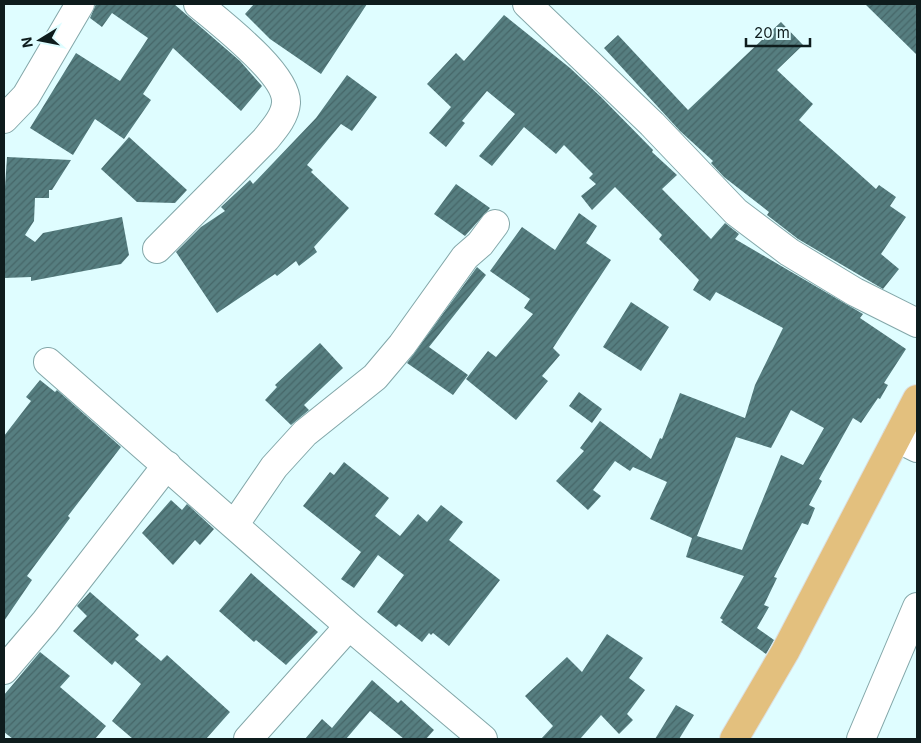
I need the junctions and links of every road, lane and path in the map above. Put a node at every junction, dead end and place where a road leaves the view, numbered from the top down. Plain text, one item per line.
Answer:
1 (80, 4) edge
2 (198, 4) edge
3 (527, 4) edge
4 (4, 119) edge
5 (495, 224) dead end
6 (157, 249) dead end
7 (917, 324) edge
8 (48, 362) dead end
9 (916, 406) edge
10 (907, 443) edge
11 (167, 465) junction
12 (235, 524) junction
13 (917, 606) edge
14 (350, 626) junction
15 (4, 670) edge
16 (248, 739) edge
17 (483, 739) edge
18 (734, 739) edge
19 (861, 739) edge

1 - 4 street
2 - 6 street
3 - 7 street
5 - 12 street
8 - 11 street
9 - 10 main road
10 - 18 main road
11 - 12 street
11 - 15 street
12 - 14 street
13 - 19 street
14 - 16 street
14 - 17 street

